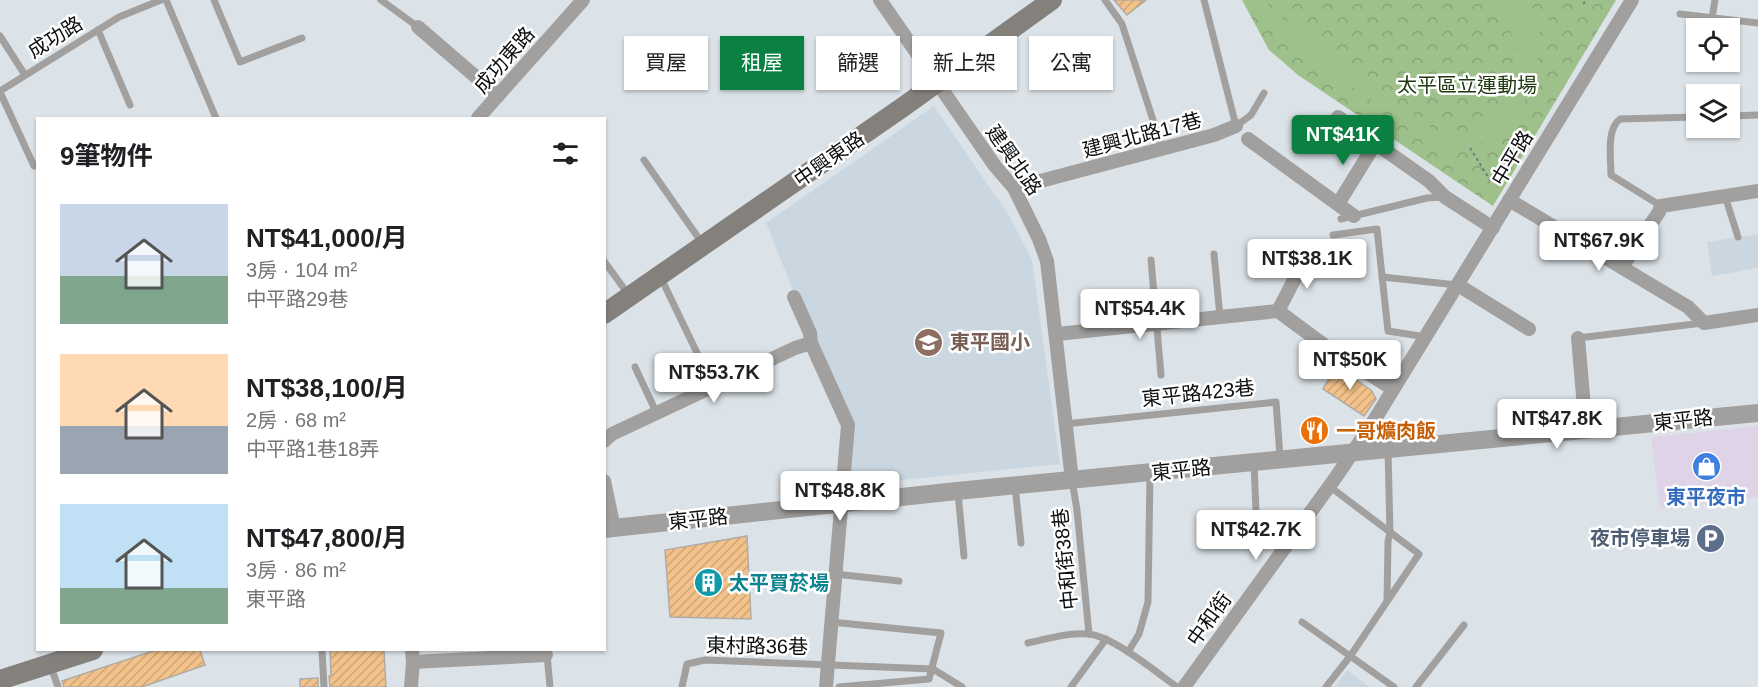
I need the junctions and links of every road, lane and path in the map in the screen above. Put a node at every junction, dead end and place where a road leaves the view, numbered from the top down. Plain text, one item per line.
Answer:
1 (161, 0) edge
2 (166, 0) edge
3 (214, 0) edge
4 (381, 0) edge
5 (583, 0) edge
6 (880, 0) edge
7 (1052, 0) edge
8 (1105, 0) edge
9 (1204, 0) edge
10 (1587, 0) edge
11 (1632, 0) edge
12 (1715, 0) edge
13 (1583, 4) dead end
14 (1680, 14) dead end
15 (1713, 18) joint
16 (1740, 21) edge
17 (1758, 23) edge
18 (418, 27) joint
19 (98, 30) junction
20 (0, 36) edge
21 (1002, 36) edge
22 (302, 38) dead end
23 (912, 47) edge
24 (25, 75) junction
25 (927, 90) edge
26 (941, 90) edge
27 (0, 92) edge
28 (1264, 93) dead end
29 (498, 96) junction
30 (130, 105) dead end
31 (1758, 115) edge
32 (1740, 116) edge
33 (216, 117) edge
34 (479, 117) edge
35 (1338, 117) dead end
36 (1686, 117) edge
37 (1236, 126) junction
38 (1248, 139) dead end
39 (1376, 144) junction
40 (1162, 148) junction
41 (1470, 148) dead end
42 (644, 160) dead end
43 (36, 166) edge
44 (1505, 186) dead end
45 (1014, 188) junction
46 (1758, 190) edge
47 (1445, 196) junction
48 (1725, 196) junction
49 (1509, 200) junction
50 (1338, 204) junction
51 (1661, 206) junction
52 (1348, 218) joint
53 (1493, 228) junction
54 (1333, 235) dead end
55 (1738, 237) dead end
56 (703, 246) junction
57 (1214, 254) dead end
58 (1307, 255) dead end
59 (1151, 260) dead end
60 (606, 264) edge
61 (1622, 267) junction
62 (660, 276) junction
63 (1382, 277) junction
64 (1458, 285) junction
65 (630, 297) junction
66 (794, 297) dead end
67 (1278, 311) junction
68 (606, 313) edge
69 (1758, 315) edge
70 (1220, 317) junction
71 (1156, 322) junction
72 (1704, 323) junction
73 (1529, 328) dead end
74 (1057, 334) junction
75 (1426, 337) junction
76 (1578, 338) joint
77 (811, 343) junction
78 (635, 368) dead end
79 (1161, 375) dead end
80 (713, 387) junction
81 (1393, 389) junction
82 (1758, 413) edge
83 (657, 414) junction
84 (1065, 423) junction
85 (1586, 430) junction
86 (606, 439) edge
87 (1388, 448) junction
88 (1353, 452) junction
89 (1281, 460) junction
90 (1254, 463) junction
91 (1150, 473) junction
92 (1072, 480) junction
93 (1015, 486) junction
94 (1329, 486) junction
95 (957, 491) junction
96 (606, 500) edge
97 (843, 503) junction
98 (609, 528) edge
99 (1390, 532) junction
100 (1020, 543) dead end
101 (1232, 543) dead end
102 (964, 556) dead end
103 (835, 574) junction
104 (899, 581) dead end
105 (1387, 601) junction
106 (831, 622) junction
107 (1302, 622) dead end
108 (1464, 625) dead end
109 (1089, 634) junction
110 (1106, 639) junction
111 (1028, 642) dead end
112 (90, 651) edge
113 (322, 651) edge
114 (547, 652) edge
115 (1128, 652) junction
116 (1351, 655) junction
117 (412, 656) edge
118 (50, 664) junction
119 (827, 664) junction
120 (933, 669) junction
121 (0, 680) edge
122 (1, 687) edge
123 (58, 687) edge
124 (324, 687) edge
125 (411, 687) edge
126 (550, 687) edge
127 (682, 687) edge
128 (826, 687) edge
129 (839, 687) edge
130 (962, 687) edge
131 (1071, 687) edge
132 (1177, 687) edge
133 (1184, 687) edge
134 (1326, 687) edge
135 (1394, 687) edge
136 (1416, 687) edge

1 - 19 lane, 成功路
2 - 33 lane
3 - 22 lane
4 - 18 lane
5 - 29 street, 成功東路
6 - 23 street, 建興北路
7 - 21 main road, 中興東路
8 - 40 lane
9 - 37 lane
10 - 13 path
11 - 49 street, 中平路
12 - 15 lane
14 - 15 lane
16 - 17 lane
18 - 29 street
19 - 24 lane, 成功路
19 - 30 lane
20 - 24 lane
24 - 27 lane, 成功路
25 - 56 main road, 中興東路
26 - 45 street, 建興北路
27 - 43 lane
28 - 37 lane, 建興北路17巷
29 - 34 street, 成功東路
31 - 32 lane
35 - 39 street
36 - 51 lane
37 - 40 street, 建興北路17巷
38 - 50 street
39 - 47 street
39 - 50 street
40 - 45 street, 建興北路17巷
41 - 44 path
42 - 56 lane
45 - 74 street, 建興北路
46 - 48 street
47 - 52 lane
47 - 53 street
48 - 51 street
48 - 55 lane
49 - 53 street, 中平路
49 - 61 street
50 - 52 street
51 - 61 street
53 - 64 street, 中平路
54 - 63 lane
56 - 62 main road, 中興東路
57 - 70 lane
58 - 67 street
59 - 71 lane
60 - 65 lane
61 - 72 street
62 - 65 main road, 中興東路
62 - 80 lane
63 - 64 lane
63 - 75 lane
64 - 73 street
64 - 75 street, 中平路
65 - 68 main road, 中興東路
66 - 77 street
67 - 70 street
67 - 81 street
69 - 72 street
70 - 71 street
71 - 74 street
71 - 79 lane
72 - 76 lane
74 - 84 street, 建興北路
75 - 81 street, 中平路
76 - 85 street
77 - 80 street
77 - 97 street
78 - 83 lane
80 - 83 street
81 - 88 street, 中平路
82 - 85 street, 東平路
83 - 86 street
84 - 89 lane, 東平路423巷
84 - 92 street, 建興北路
85 - 87 street, 東平路
87 - 88 street, 東平路
87 - 99 lane
88 - 89 street, 東平路
88 - 94 street, 中和街
89 - 90 street, 東平路
90 - 91 street, 東平路
90 - 101 lane
91 - 92 street, 東平路
91 - 115 lane
92 - 93 street, 東平路
92 - 109 lane, 中和街38巷
93 - 95 street, 東平路
93 - 100 lane
94 - 99 lane
94 - 133 street, 中和街
95 - 97 street, 東平路
95 - 102 lane
96 - 98 street
97 - 98 street, 東平路
97 - 103 street
99 - 105 lane
99 - 105 lane
103 - 104 lane
103 - 106 street
105 - 116 lane
106 - 119 street
106 - 120 lane
107 - 116 lane
108 - 136 lane
109 - 110 lane, 中和街38巷
109 - 111 lane, 中和街38巷
110 - 115 lane, 中和街38巷
110 - 131 lane
112 - 118 main road
113 - 124 lane
114 - 117 street
114 - 126 lane
115 - 132 lane, 中和街38巷
116 - 134 lane
116 - 135 lane
117 - 125 street
118 - 121 main road
118 - 123 lane
119 - 120 lane, 東村路36巷
119 - 127 lane, 東村路36巷
119 - 128 street
120 - 129 lane
120 - 130 lane
121 - 122 lane

